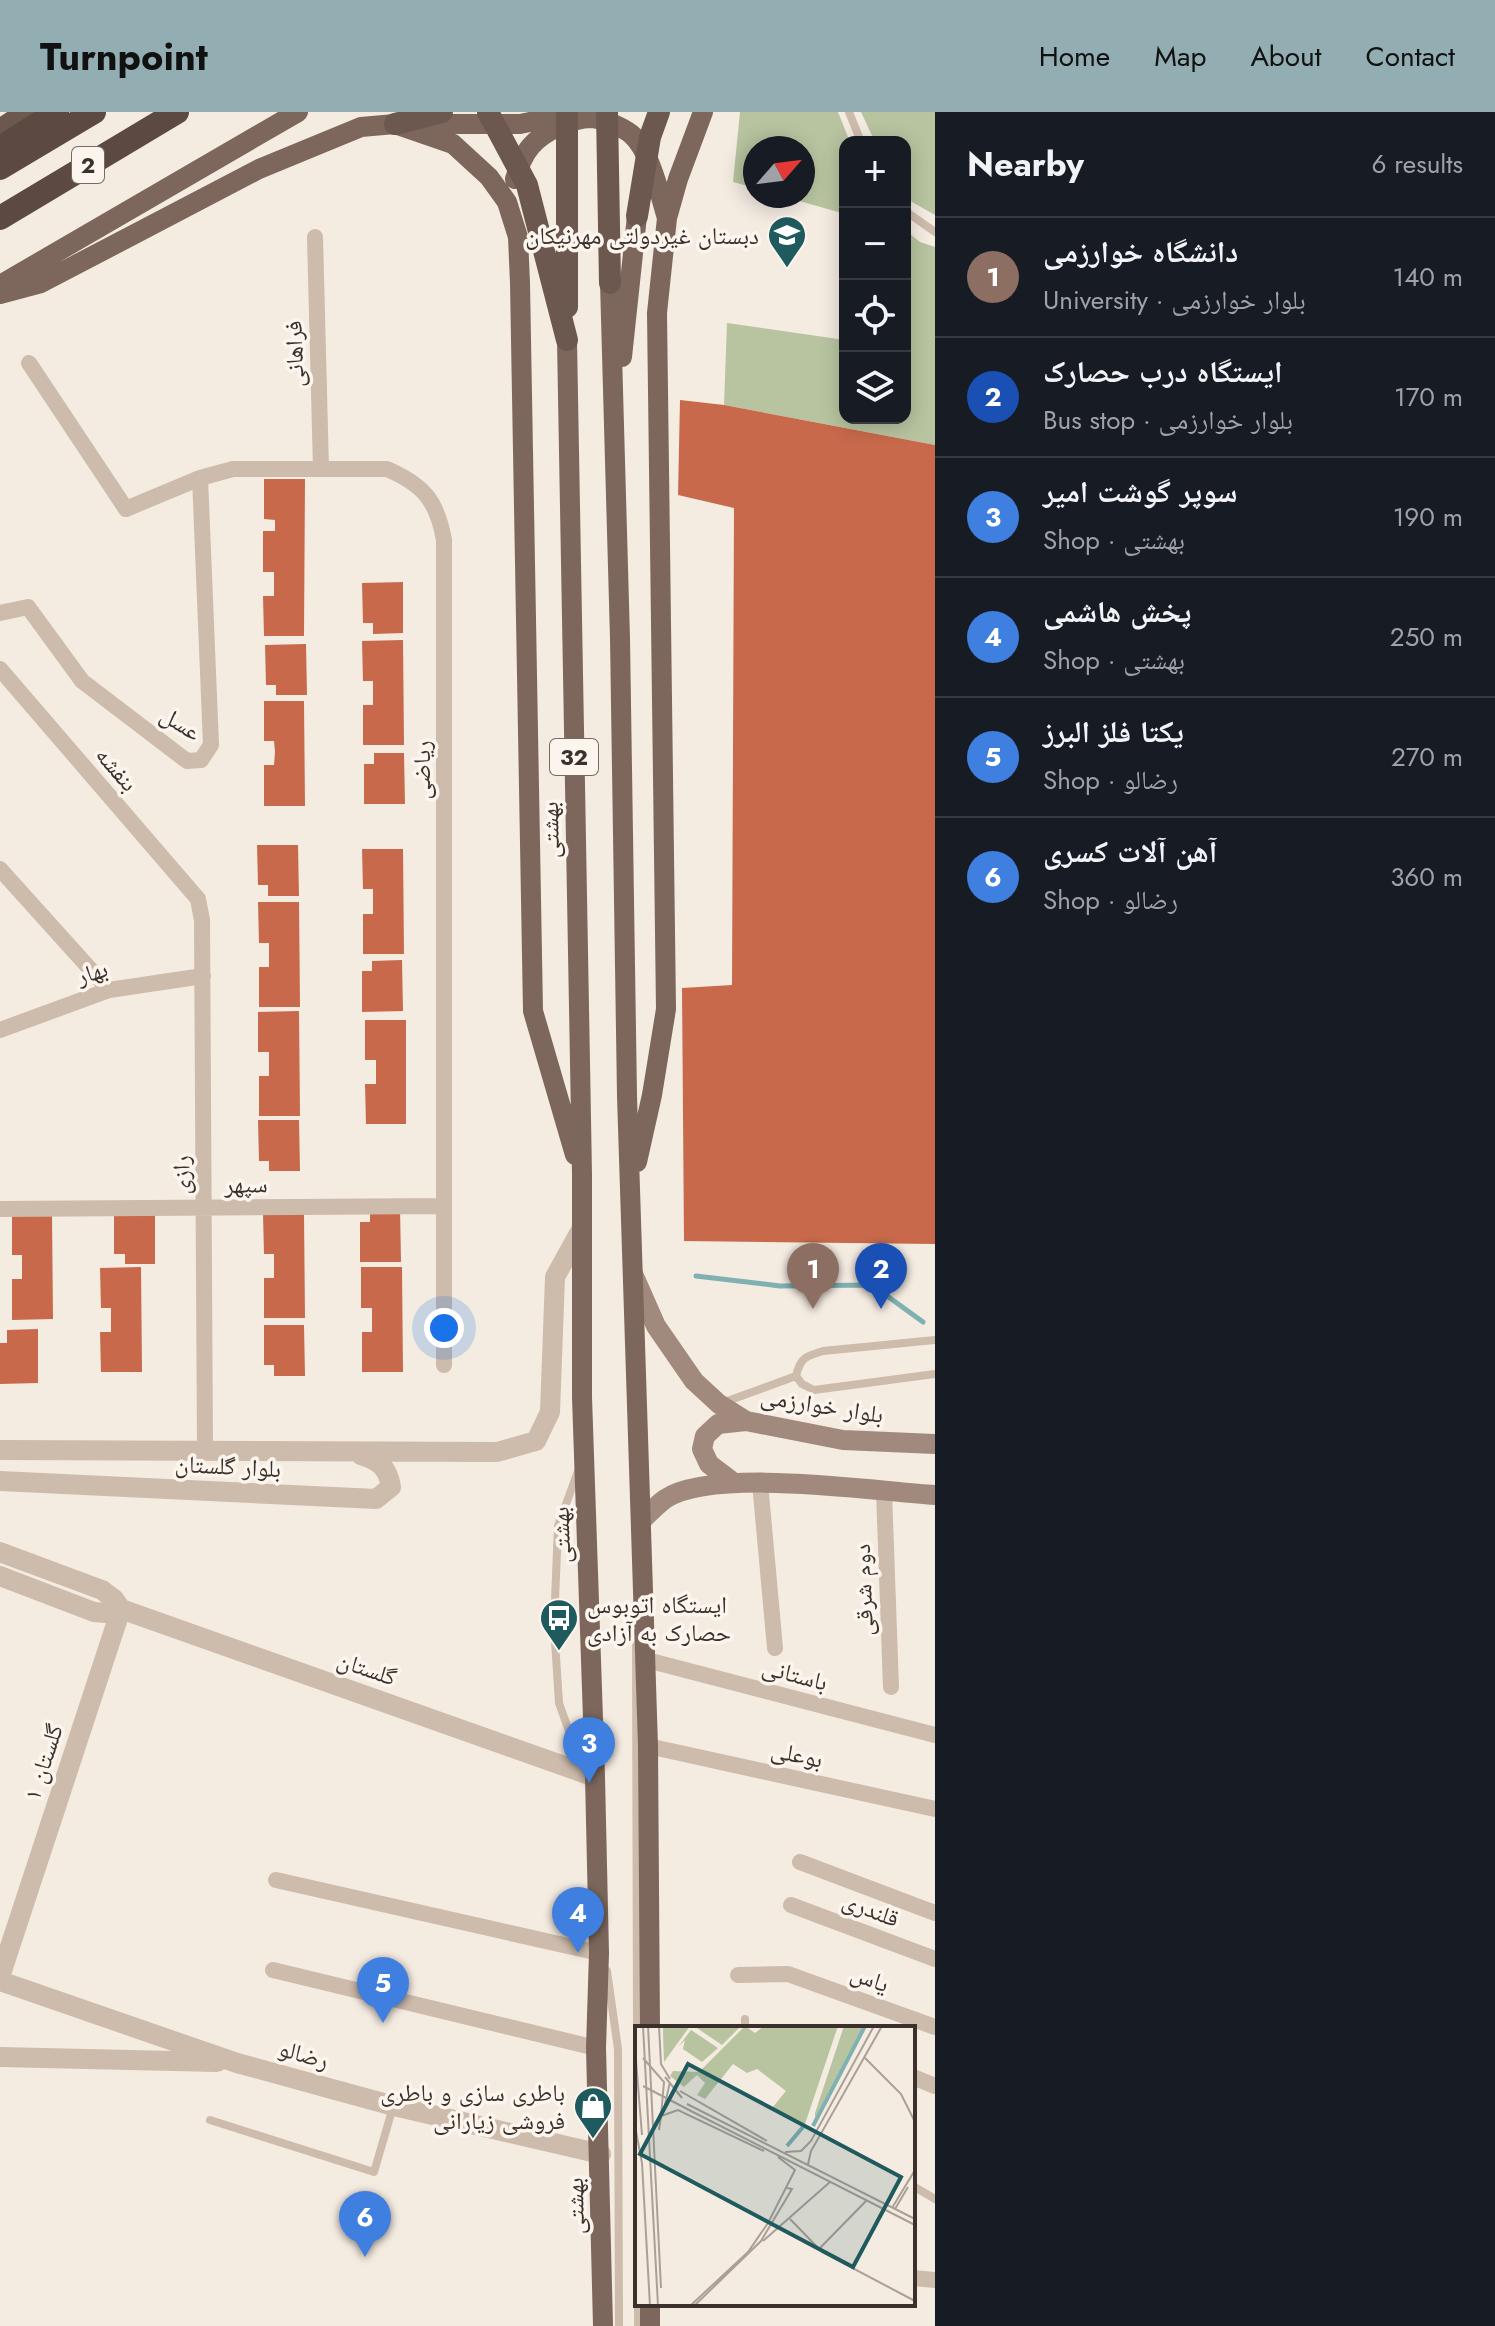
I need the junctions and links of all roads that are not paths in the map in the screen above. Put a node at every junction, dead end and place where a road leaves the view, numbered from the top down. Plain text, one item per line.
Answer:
1 (27, 112) edge
2 (57, 112) edge
3 (94, 112) edge
4 (177, 112) edge
5 (298, 112) edge
6 (442, 112) edge
7 (488, 112) edge
8 (567, 112) edge
9 (577, 112) edge
10 (607, 112) edge
11 (659, 112) edge
12 (703, 112) edge
13 (849, 112) edge
14 (395, 124) junction
15 (0, 130) edge
16 (859, 136) edge
17 (0, 148) edge
18 (0, 168) edge
19 (507, 202) junction
20 (911, 215) edge
21 (637, 216) joint
22 (0, 218) edge
23 (667, 218) junction
24 (935, 232) edge
25 (315, 237) dead end
26 (610, 283) joint
27 (0, 285) edge
28 (0, 294) edge
29 (567, 340) junction
30 (29, 363) dead end
31 (614, 420) junction
32 (321, 469) junction
33 (200, 478) junction
34 (0, 613) edge
35 (0, 669) edge
36 (0, 869) edge
37 (198, 899) joint
38 (203, 976) junction
39 (109, 990) junction
40 (0, 1030) edge
41 (582, 1174) junction
42 (631, 1189) junction
43 (444, 1206) junction
44 (205, 1208) junction
45 (0, 1209) edge
46 (582, 1228) junction
47 (633, 1273) junction
48 (935, 1340) edge
49 (444, 1365) dead end
50 (935, 1374) edge
51 (796, 1376) junction
52 (719, 1404) junction
53 (746, 1421) junction
54 (935, 1444) edge
55 (0, 1450) edge
56 (205, 1450) junction
57 (352, 1451) junction
58 (584, 1455) junction
59 (0, 1481) edge
60 (734, 1483) junction
61 (760, 1483) junction
62 (884, 1492) junction
63 (935, 1495) edge
64 (642, 1520) junction
65 (0, 1552) edge
66 (0, 1576) edge
67 (642, 1586) junction
68 (121, 1609) junction
69 (775, 1648) dead end
70 (643, 1659) junction
71 (891, 1687) dead end
72 (935, 1735) edge
73 (648, 1746) junction
74 (595, 1777) junction
75 (935, 1809) edge
76 (800, 1862) dead end
77 (276, 1880) dead end
78 (791, 1905) dead end
79 (935, 1913) edge
80 (598, 1923) junction
81 (599, 1953) junction
82 (935, 1959) edge
83 (273, 1970) dead end
84 (738, 1975) dead end
85 (0, 1979) edge
86 (637, 2026) edge
87 (650, 2026) edge
88 (935, 2027) edge
89 (596, 2048) junction
90 (0, 2057) edge
91 (237, 2063) junction
92 (915, 2078) edge
93 (935, 2086) edge
94 (394, 2106) junction
95 (210, 2120) dead end
96 (601, 2154) junction
97 (915, 2187) edge
98 (935, 2199) edge
99 (915, 2278) edge
100 (935, 2280) edge
101 (603, 2326) edge
102 (619, 2326) edge

1 - 15 highway
2 - 17 highway
3 - 18 highway, 2
4 - 22 highway, 2
5 - 27 main road
6 - 14 highway
7 - 29 highway, bridge
8 - 29 highway, 32, bridge
9 - 14 main road
10 - 26 highway, 32, bridge
11 - 21 highway, bridge
12 - 23 main road
13 - 16 lane
14 - 19 main road
14 - 28 main road
19 - 23 main road
19 - 41 main road
20 - 24 lane
21 - 31 main road
23 - 42 main road
25 - 32 street, فراهانی
26 - 31 main road, 32
29 - 41 main road, بهشتى / 32
30 - 33 street, ریاضی
31 - 42 main road, 32
32 - 33 street, ریاضی
32 - 43 street, ریاضی
33 - 34 street, عسل
35 - 37 street, بنفشه
36 - 39 street
37 - 38 street, رازی
38 - 39 street, بهار
38 - 44 street, رازی
39 - 40 street, بهار
41 - 46 main road, بهشتی / 32
42 - 47 main road, 32
43 - 44 street, سپهر
43 - 49 street, ریاضی
44 - 45 street, سپهر
44 - 56 street, رازی
46 - 57 street, بلوار گلستان
46 - 58 main road, بهشتی / 32
47 - 52 main road, بلوار خوارزمی
47 - 64 main road, 32
48 - 51 lane
50 - 51 lane
51 - 52 lane
52 - 53 main road, بلوار خوارزمی
53 - 54 main road, بلوار خوارزمی
53 - 60 main road
55 - 56 street, بلوار گلستان
56 - 57 street, بلوار گلستان
57 - 59 street, بلوار گلستان
58 - 74 main road, بهشتی / 32
58 - 74 lane
60 - 61 main road
60 - 64 main road
61 - 62 main road
61 - 69 street
62 - 63 main road
62 - 71 street, دوم شرقی
64 - 67 main road, 32
65 - 68 street, گلستان
66 - 68 street, گلستان
67 - 70 main road, 32
67 - 86 lane
68 - 74 street, گلستان
68 - 85 street, گلستان ۱
70 - 72 street, باستانی
70 - 73 main road, 32
73 - 75 street, بوعلی
73 - 87 main road, 32
74 - 80 main road, بهشتی / 32
76 - 79 street
77 - 81 street
78 - 82 street, قلندری
80 - 81 main road, بهشتی / 32
80 - 102 lane
81 - 89 main road, بهشتی / 32
83 - 89 street
84 - 88 street, یاس
85 - 91 street, رضالو
89 - 96 main road, بهشتی / 32
90 - 91 street
91 - 94 street, رضالو
92 - 93 street
94 - 95 lane
94 - 96 street, رضالو
96 - 101 main road, بهشتی / 32
97 - 98 lane
99 - 100 street

